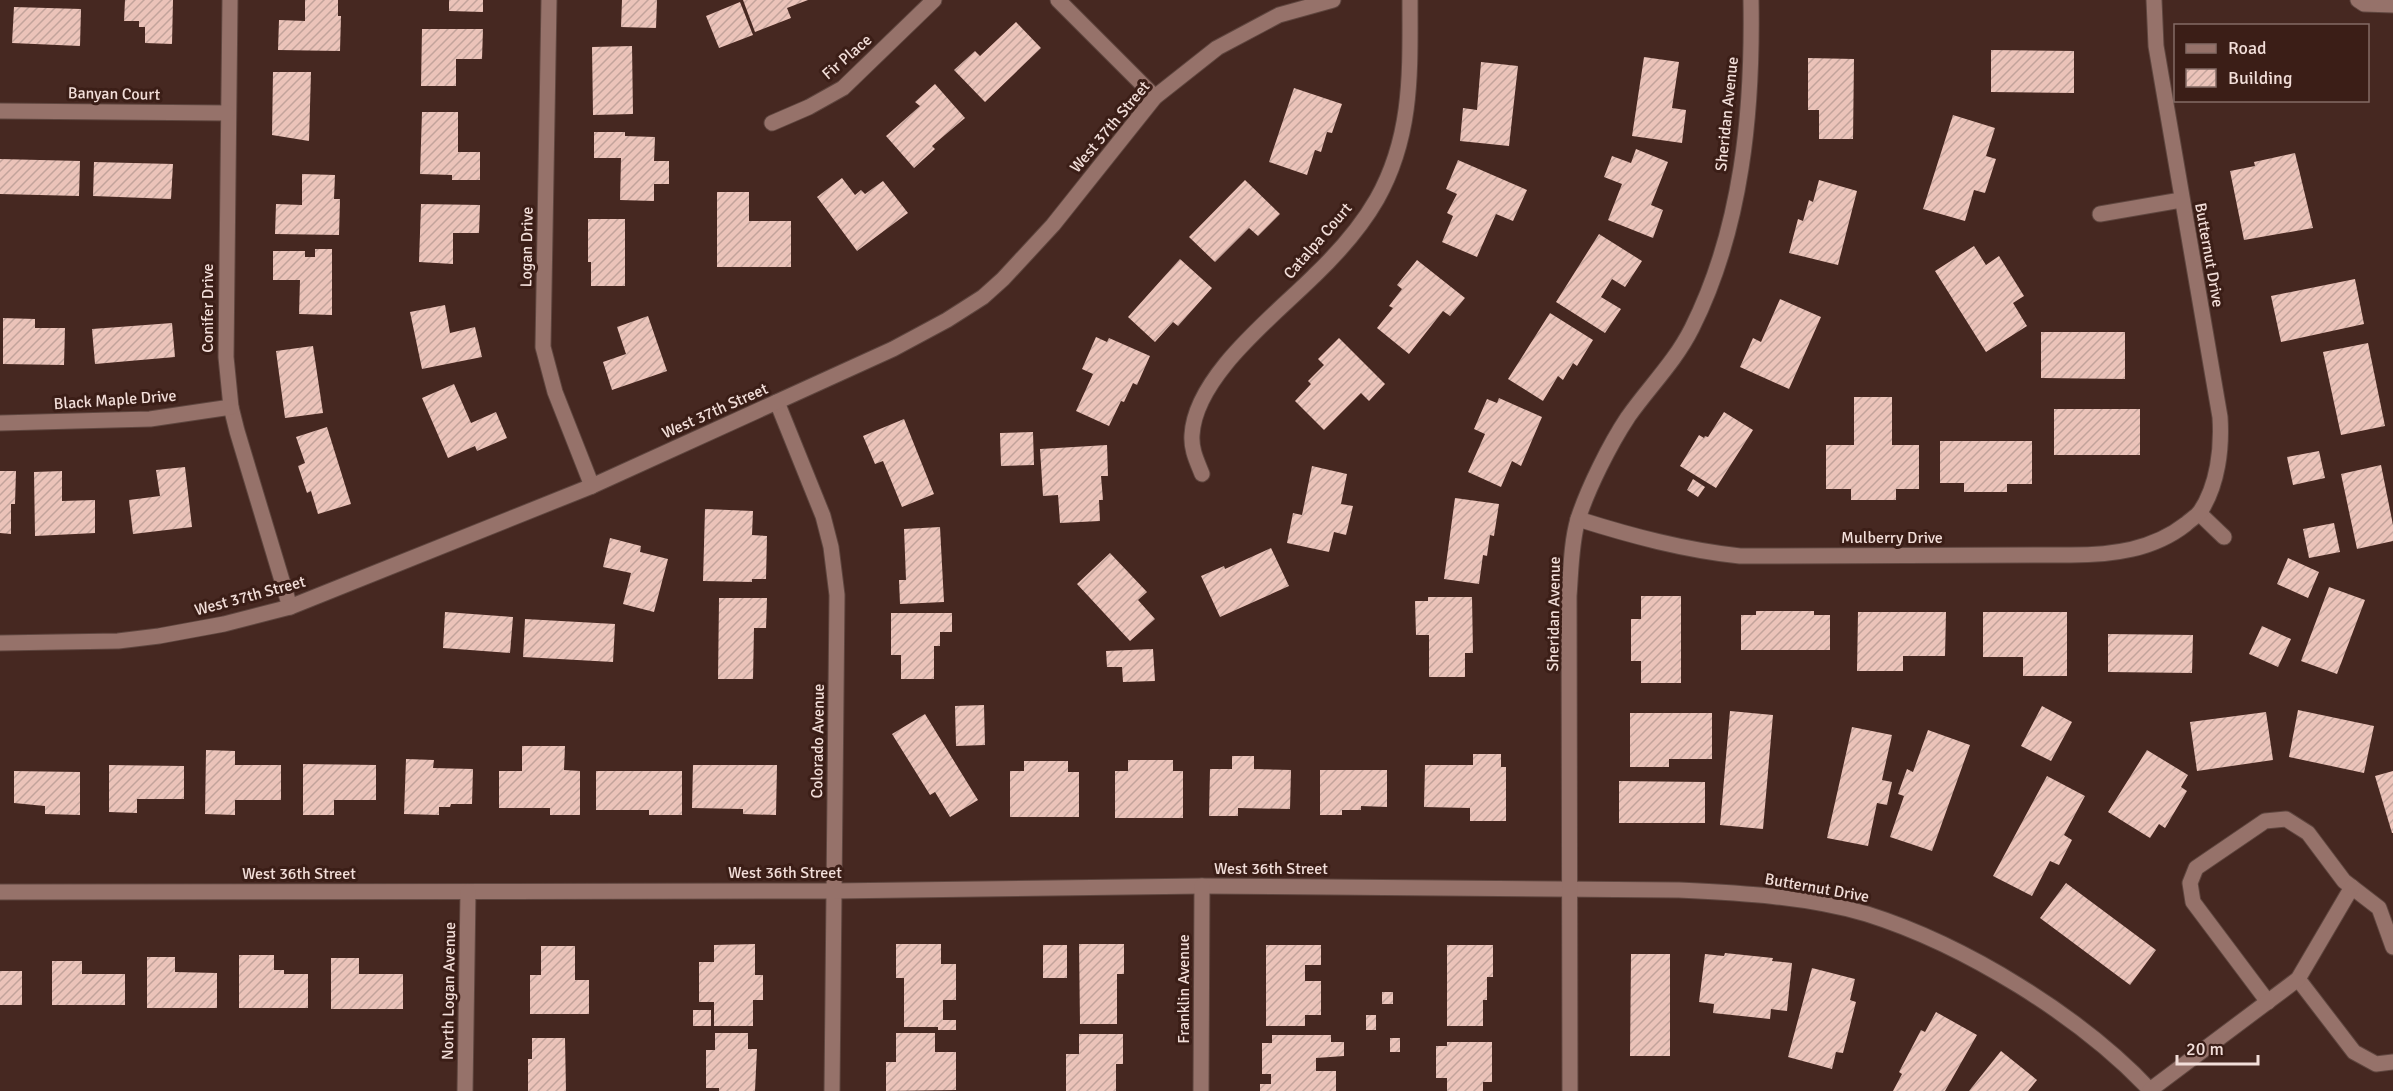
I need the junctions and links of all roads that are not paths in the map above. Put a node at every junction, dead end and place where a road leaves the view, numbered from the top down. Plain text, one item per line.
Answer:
1 (230, 0) edge
2 (549, 0) edge
3 (933, 0) edge
4 (1058, 0) edge
5 (1333, 0) edge
6 (1410, 0) edge
7 (1751, 0) edge
8 (2154, 0) edge
9 (2358, 0) edge
10 (2393, 5) edge
11 (1155, 97) junction
12 (0, 111) edge
13 (227, 113) junction
14 (772, 123) dead end
15 (2181, 200) junction
16 (2100, 214) dead end
17 (777, 402) junction
18 (231, 407) junction
19 (0, 423) edge
20 (1202, 474) dead end
21 (592, 486) junction
22 (2199, 513) junction
23 (1578, 519) junction
24 (2224, 537) dead end
25 (290, 607) junction
26 (0, 643) edge
27 (1202, 886) junction
28 (2352, 887) junction
29 (1569, 889) junction
30 (832, 891) junction
31 (0, 892) edge
32 (468, 892) junction
33 (2393, 947) edge
34 (2298, 980) junction
35 (2268, 1002) junction
36 (2393, 1062) edge
37 (2150, 1090) edge
38 (465, 1091) edge
39 (832, 1091) edge
40 (1202, 1091) edge
41 (1570, 1091) edge

1 - 13 street, Conifer Drive
2 - 21 street, Logan Drive
3 - 14 street, Fir Place
4 - 11 street
5 - 11 street, West 37th Street
6 - 20 street, Catalpa Court
7 - 23 street, Sheridan Avenue
8 - 15 street, Butternut Drive
9 - 10 street
11 - 17 street, West 37th Street
12 - 13 street, Banyan Court
13 - 18 street, Conifer Drive
15 - 16 street
15 - 22 street, Butternut Drive
17 - 21 street, West 37th Street
17 - 30 street, Colorado Avenue
18 - 19 street, Black Maple Drive
18 - 25 street, Conifer Drive
21 - 25 street, West 37th Street
22 - 23 street, Mulberry Drive
22 - 24 street
23 - 29 street, Sheridan Avenue
25 - 26 street, West 37th Street
27 - 29 street, West 36th Street
27 - 30 street, West 36th Street
27 - 40 street, Franklin Avenue
28 - 33 street
28 - 34 street
28 - 35 street
29 - 37 street, Butternut Drive
29 - 41 street, Sheridan Avenue
30 - 32 street, West 36th Street
30 - 39 street, Colorado Avenue
31 - 32 street, West 36th Street
32 - 38 street, North Logan Avenue
34 - 35 street, Butternut Drive
34 - 36 street
35 - 37 street, Butternut Drive

